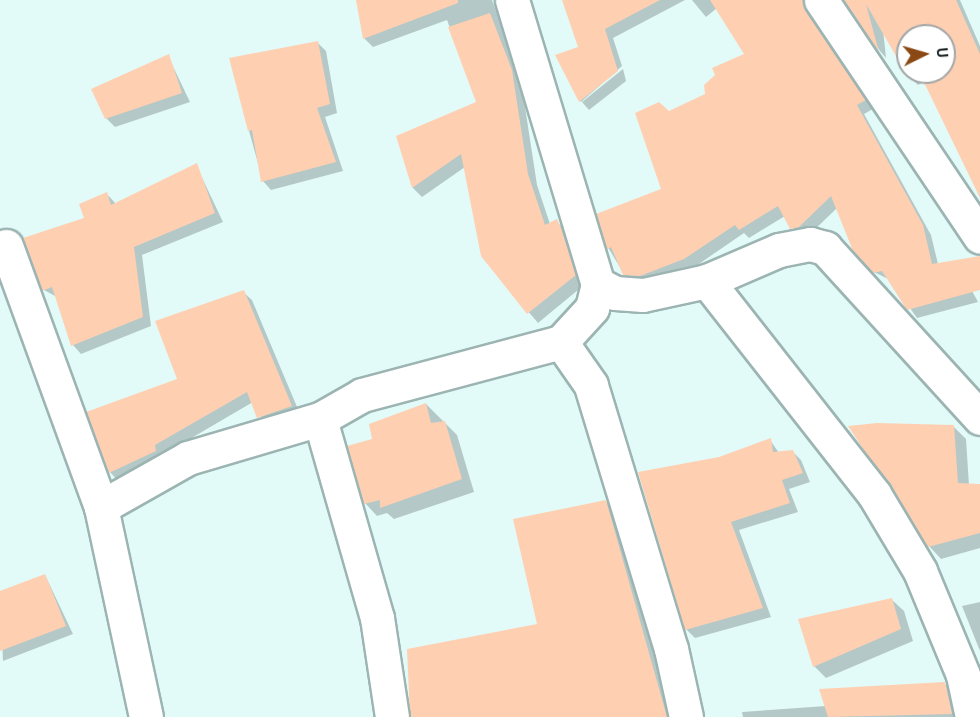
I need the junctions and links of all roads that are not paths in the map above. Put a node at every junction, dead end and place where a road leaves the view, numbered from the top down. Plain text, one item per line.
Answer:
1 (512, 0) edge
2 (821, 0) edge
3 (980, 237) edge
4 (6, 246) dead end
5 (707, 280) junction
6 (598, 284) junction
7 (561, 342) junction
8 (980, 417) edge
9 (320, 419) junction
10 (101, 507) junction
11 (146, 717) edge
12 (392, 717) edge
13 (686, 717) edge
14 (972, 717) edge

1 - 6 street
2 - 3 street
4 - 10 street
5 - 6 street
5 - 8 street
5 - 14 street
6 - 7 street
7 - 9 street
7 - 13 street
9 - 10 street
9 - 12 street
10 - 11 street

